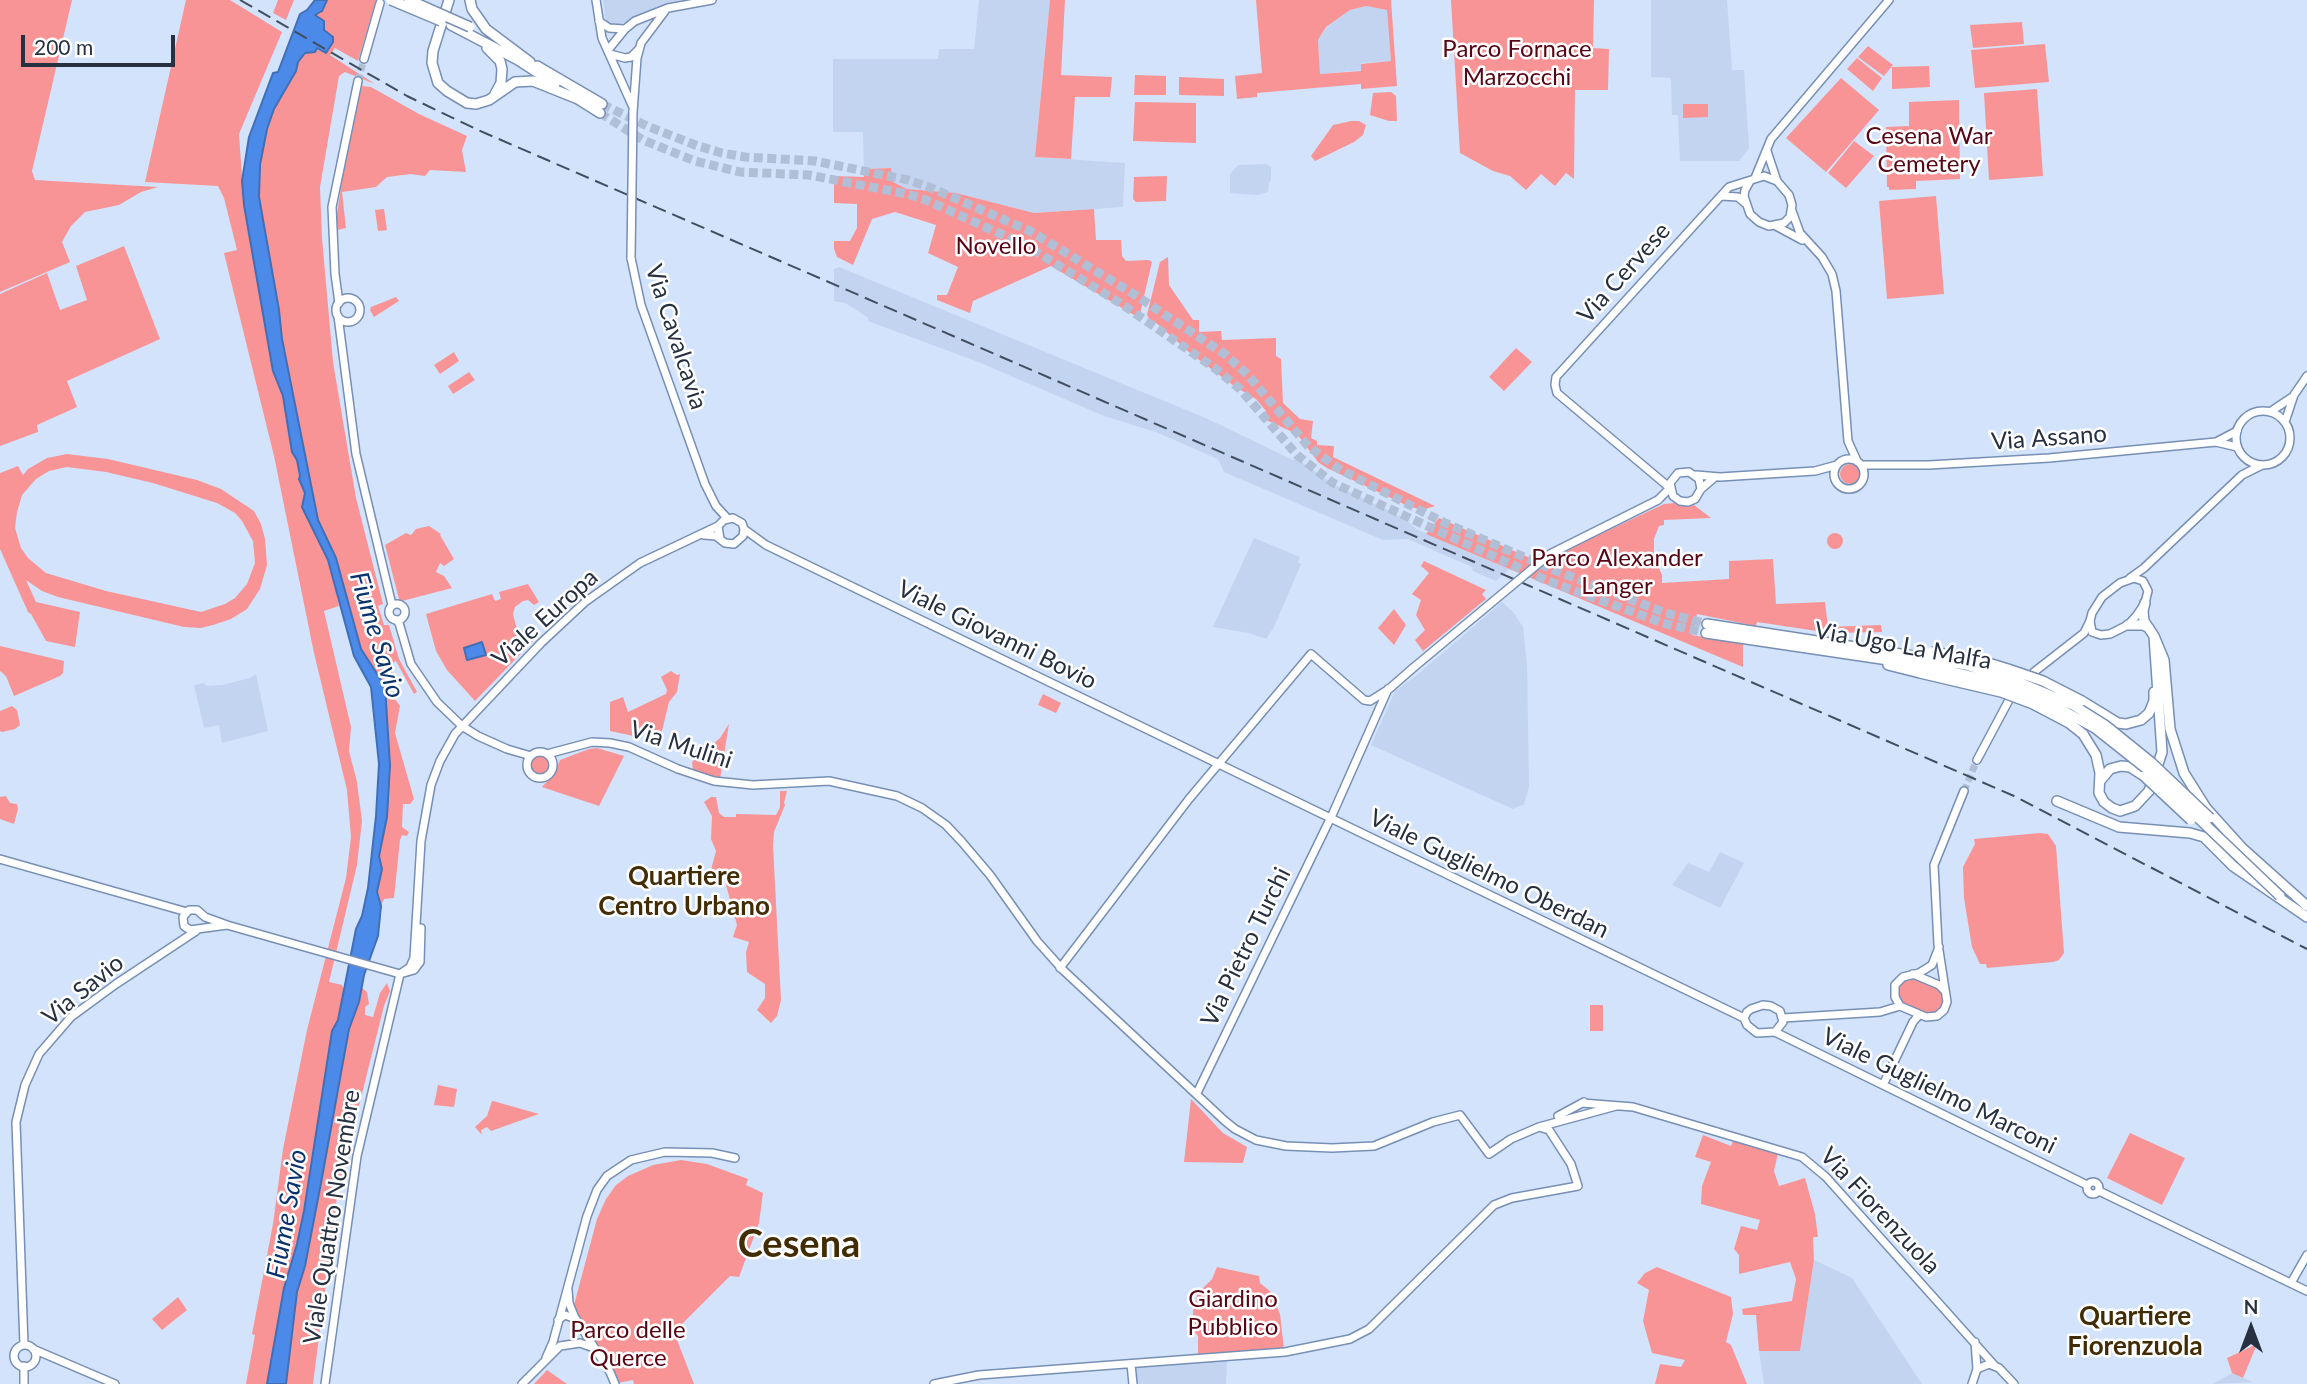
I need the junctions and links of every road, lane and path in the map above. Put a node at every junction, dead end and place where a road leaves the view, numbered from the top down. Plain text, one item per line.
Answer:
1 (391, 0) edge
2 (409, 0) edge
3 (449, 0) edge
4 (470, 0) edge
5 (596, 0) edge
6 (712, 0) edge
7 (1889, 0) edge
8 (380, 3) dead end
9 (668, 8) junction
10 (599, 21) junction
11 (451, 25) junction
12 (625, 29) junction
13 (639, 49) junction
14 (609, 52) junction
15 (364, 60) tunnel mouth
16 (532, 63) junction
17 (358, 81) tunnel mouth
18 (495, 95) junction
19 (578, 99) junction
20 (633, 109) junction
21 (1767, 151) junction
22 (1752, 179) junction
23 (1777, 181) junction
24 (1721, 196) junction
25 (1745, 204) junction
26 (1792, 210) junction
27 (1775, 226) junction
28 (1808, 243) junction
29 (336, 283) junction
30 (348, 298) junction
31 (339, 303) junction
32 (338, 316) junction
33 (347, 322) junction
34 (339, 337) junction
35 (2307, 376) edge
36 (2294, 395) junction
37 (2270, 412) junction
38 (2285, 422) junction
39 (2237, 431) junction
40 (1848, 441) junction
41 (2216, 442) junction
42 (2237, 447) junction
43 (2243, 457) junction
44 (1859, 463) junction
45 (1839, 464) junction
46 (2262, 465) junction
47 (1884, 466) junction
48 (1815, 471) junction
49 (1652, 474) junction
50 (1675, 475) junction
51 (1696, 475) junction
52 (2242, 475) junction
53 (1715, 477) junction
54 (1863, 481) junction
55 (1837, 483) junction
56 (1670, 488) junction
57 (1701, 489) junction
58 (1677, 499) junction
59 (1658, 500) junction
60 (716, 506) junction
61 (727, 518) junction
62 (719, 526) junction
63 (744, 529) junction
64 (702, 535) junction
65 (720, 539) junction
66 (741, 540) junction
67 (759, 542) junction
68 (2152, 560) junction
69 (2128, 579) junction
70 (2146, 584) junction
71 (394, 603) junction
72 (2145, 603) junction
73 (399, 620) junction
74 (2090, 621) junction
75 (2128, 625) junction
76 (1706, 628) tunnel mouth
77 (2152, 632) junction
78 (2097, 635) junction
79 (2077, 638) junction
80 (1792, 641) junction
81 (1862, 647) junction
82 (1829, 651) junction
83 (2156, 659) junction
84 (2034, 672) dead end
85 (1389, 689) junction
86 (2009, 700) dead end
87 (462, 726) junction
88 (563, 749) junction
89 (547, 754) junction
90 (529, 760) junction
91 (1977, 760) tunnel mouth
92 (552, 763) junction
93 (1218, 764) junction
94 (2099, 783) junction
95 (1964, 791) tunnel mouth
96 (2057, 801) dead end
97 (1331, 818) junction
98 (2243, 849) junction
99 (0, 859) edge
100 (2254, 873) junction
101 (420, 882) joint
102 (2280, 896) junction
103 (2307, 906) edge
104 (176, 910) junction
105 (187, 912) junction
106 (205, 917) junction
107 (2307, 917) edge
108 (185, 925) junction
109 (227, 925) junction
110 (199, 930) junction
111 (182, 940) junction
112 (1939, 947) junction
113 (1060, 968) junction
114 (400, 974) junction
115 (1913, 974) junction
116 (1945, 991) junction
117 (1900, 1006) junction
118 (1919, 1015) junction
119 (1744, 1018) junction
120 (1783, 1018) junction
121 (1775, 1032) junction
122 (1883, 1085) junction
123 (1197, 1093) junction
124 (1588, 1103) junction
125 (1616, 1106) junction
126 (1586, 1113) junction
127 (1556, 1121) junction
128 (1539, 1127) junction
129 (1553, 1136) junction
130 (735, 1158) dead end
131 (2305, 1258) edge
132 (568, 1283) junction
133 (2291, 1283) junction
134 (2307, 1290) edge
135 (576, 1319) junction
136 (558, 1320) junction
137 (1975, 1342) junction
138 (31, 1349) junction
139 (597, 1351) junction
140 (546, 1357) junction
141 (1131, 1364) junction
142 (24, 1366) junction
143 (1995, 1366) junction
144 (1977, 1369) junction
145 (24, 1384) edge
146 (115, 1384) edge
147 (325, 1384) edge
148 (522, 1384) edge
149 (614, 1384) edge
150 (934, 1384) edge
151 (1133, 1384) edge
152 (1972, 1384) edge
153 (2014, 1384) edge

1 - 11 highway, bridge
2 - 16 highway, bridge
3 - 18 highway
4 - 16 highway
5 - 10 main road
6 - 9 main road
7 - 21 main road
8 - 15 main road
9 - 12 main road
9 - 13 main road, Via Cavalcavia
10 - 12 main road
10 - 14 main road
11 - 18 highway
11 - 19 highway
12 - 14 main road
13 - 14 main road
13 - 20 main road, Via Cavalcavia
14 - 20 main road
16 - 19 highway
17 - 29 main road
18 - 19 highway
20 - 60 main road, Via Cavalcavia, bridge
21 - 22 main road
21 - 23 main road
22 - 23 main road
22 - 24 main road, Via Cervese
22 - 25 main road
23 - 26 main road
24 - 25 main road
24 - 49 main road, Via Cervese
25 - 27 main road
26 - 27 main road
26 - 28 main road
27 - 28 main road
28 - 40 main road
29 - 30 main road
29 - 31 main road
30 - 31 main road
30 - 33 main road
31 - 32 main road
32 - 33 main road
32 - 34 main road
33 - 34 main road
34 - 71 main road
35 - 36 main road
36 - 37 main road
36 - 38 main road
37 - 38 main road
37 - 39 main road
38 - 46 main road
39 - 41 main road, Via Assano
39 - 42 main road
40 - 44 main road
40 - 45 main road
41 - 42 main road, Via Assano
41 - 47 main road, Via Assano
42 - 43 main road
43 - 46 main road
43 - 52 main road
44 - 45 main road
44 - 47 main road, Via Assano
44 - 54 main road
45 - 48 main road
45 - 55 main road
46 - 52 main road
47 - 54 main road
48 - 53 main road
48 - 55 main road
49 - 50 main road
49 - 56 main road
50 - 51 main road
50 - 56 main road
51 - 53 main road
51 - 57 main road
52 - 68 main road
53 - 57 main road
54 - 55 main road
56 - 58 main road
56 - 59 main road
57 - 58 main road
58 - 59 main road
59 - 85 main road, bridge
60 - 61 main road, Via Cavalcavia
60 - 62 main road, Via Cavalcavia
61 - 62 main road
61 - 63 main road
62 - 64 main road, Viale Europa
62 - 65 main road
63 - 66 main road
63 - 67 main road, Viale Giovanni Bovio
64 - 65 main road
64 - 87 main road, Viale Europa
65 - 66 main road
66 - 67 main road, Viale Giovanni Bovio
67 - 93 main road, Viale Giovanni Bovio
68 - 69 main road
68 - 70 main road
69 - 70 main road
69 - 74 main road
70 - 72 main road
71 - 73 main road
71 - 73 main road
72 - 75 main road
72 - 77 highway
73 - 87 main road
74 - 78 main road
74 - 79 main road
75 - 77 highway
75 - 78 main road
76 - 80 highway, Via Ugo La Malfa
77 - 83 highway
77 - 98 highway
78 - 79 main road
79 - 84 main road
80 - 81 highway, Via Ugo La Malfa
80 - 82 highway, Via Ugo La Malfa
81 - 83 highway, bridge
81 - 98 highway, Via Ugo La Malfa, bridge
82 - 94 highway, bridge
82 - 100 highway, Via Ugo La Malfa, bridge
83 - 94 highway
85 - 93 main road
85 - 97 main road, Via Pietro Turchi
86 - 91 main road
87 - 90 main road
87 - 101 main road, Viale Europa
88 - 89 main road, Via Mulini
88 - 92 main road
88 - 113 main road, Via Mulini
89 - 90 main road
89 - 92 main road
90 - 92 main road
93 - 97 main road, Viale Guglielmo Oberdan
93 - 113 main road
94 - 100 highway, bridge
95 - 112 main road
96 - 102 highway, bridge
97 - 119 main road, Viale Guglielmo Oberdan
97 - 123 main road, Via Pietro Turchi
98 - 103 highway, Via Ugo La Malfa
99 - 104 main road
100 - 102 highway, Via Ugo La Malfa, bridge
101 - 114 main road, Viale Quattro Novembre
102 - 107 highway, Via Ugo La Malfa
104 - 105 main road
104 - 108 main road
105 - 106 main road
105 - 108 main road
106 - 109 main road
106 - 110 main road
108 - 110 main road
108 - 111 main road
109 - 110 main road
109 - 114 main road
110 - 111 main road, Via Savio
111 - 138 main road, Via Savio
112 - 115 main road
112 - 116 main road
113 - 123 main road, Via Mulini
114 - 147 main road, Viale Quattro Novembre
115 - 116 main road
115 - 117 main road
116 - 118 main road
117 - 118 main road
117 - 120 main road
118 - 122 main road
119 - 120 main road
119 - 121 main road
120 - 121 main road
121 - 122 main road, Viale Guglielmo Marconi
122 - 133 main road, Viale Guglielmo Marconi
123 - 128 main road, Via Mulini
124 - 125 main road, Via Fiorenzuola
124 - 126 main road
124 - 128 main road
125 - 126 main road, Via Fiorenzuola
125 - 137 main road, Via Fiorenzuola
126 - 127 main road, Via Fiorenzuola
127 - 128 main road, Via Fiorenzuola
127 - 129 main road
128 - 129 main road
129 - 141 main road
130 - 132 main road
131 - 133 main road
132 - 135 main road
132 - 136 main road
133 - 134 main road
135 - 136 main road
135 - 139 main road
136 - 140 main road
137 - 143 main road, Via Fiorenzuola
137 - 144 main road
138 - 142 main road
138 - 142 main road
138 - 146 main road
139 - 140 main road
139 - 149 main road
140 - 148 main road
141 - 150 main road
141 - 151 main road
142 - 145 main road
143 - 144 main road
143 - 153 main road, Via Fiorenzuola
144 - 152 main road

